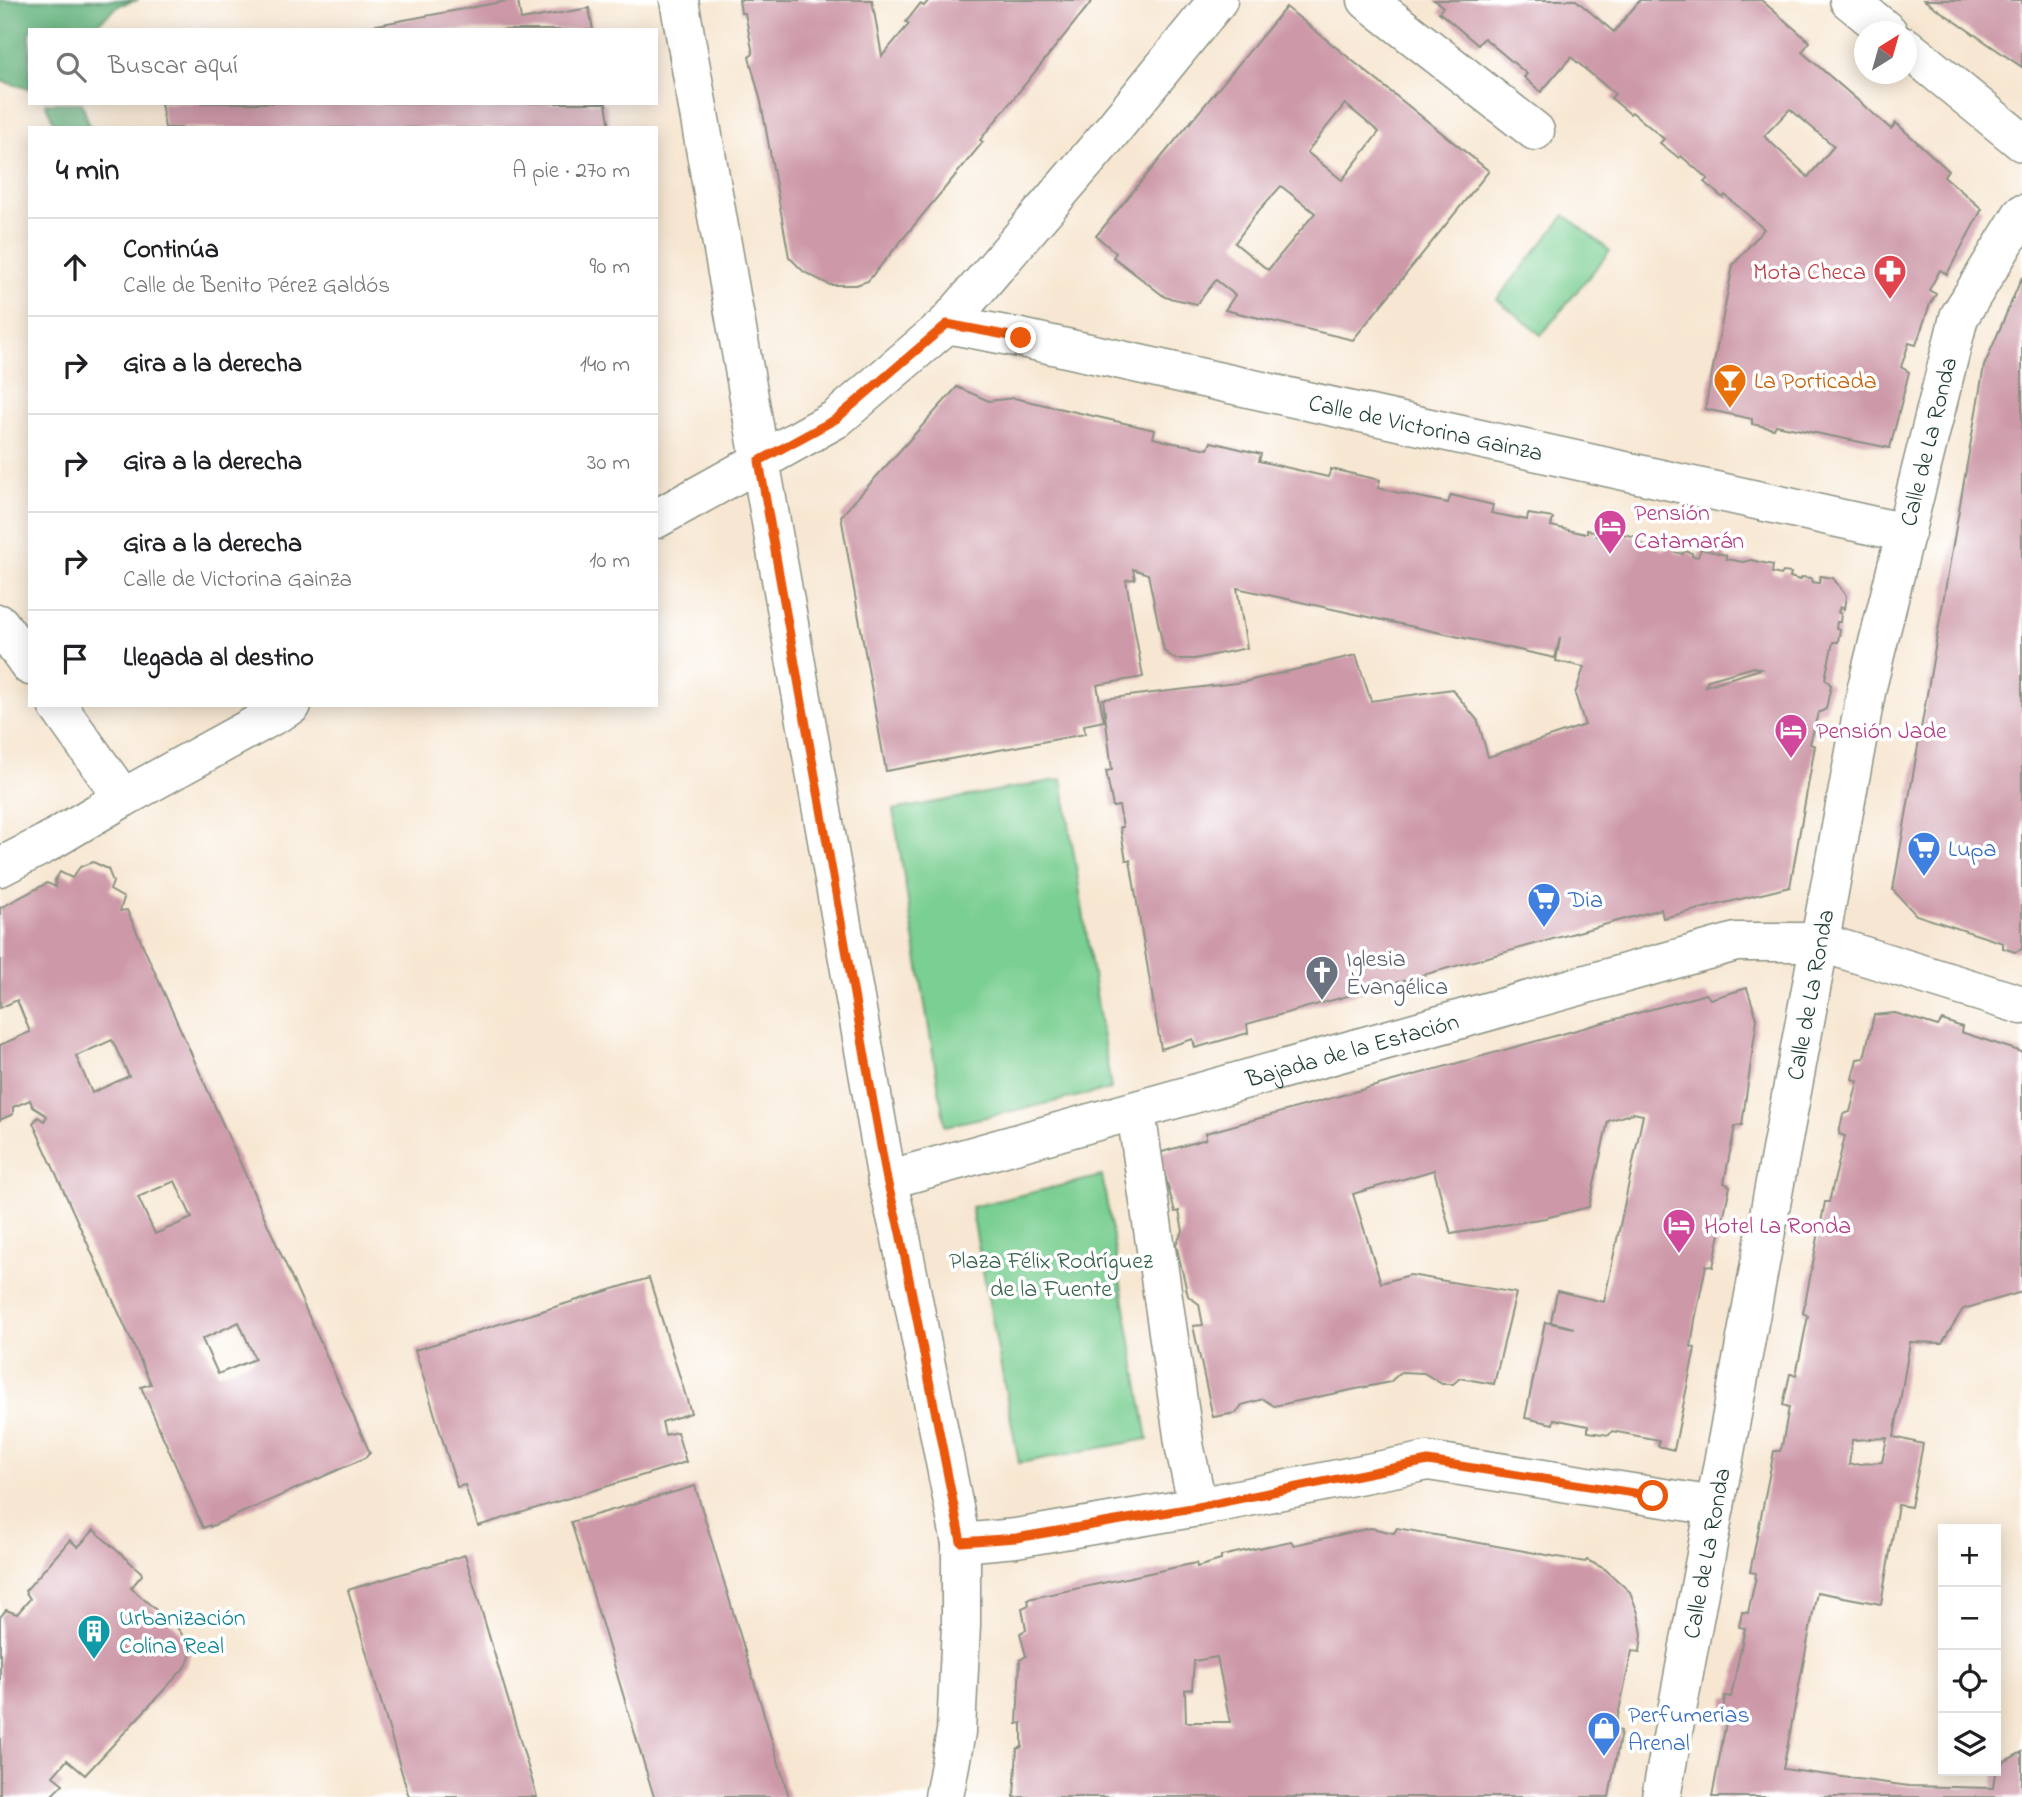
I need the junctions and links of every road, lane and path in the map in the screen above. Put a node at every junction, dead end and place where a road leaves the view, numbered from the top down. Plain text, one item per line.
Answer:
1 (679, 0) edge
2 (1218, 0) edge
3 (1367, 0) edge
4 (1849, 0) edge
5 (1875, 21) edge
6 (1917, 56) edge
7 (1535, 131) dead end
8 (2022, 142) edge
9 (2022, 214) edge
10 (947, 324) junction
11 (759, 461) junction
12 (658, 518) edge
13 (1906, 533) junction
14 (0, 624) edge
15 (28, 663) edge
16 (58, 707) edge
17 (288, 707) edge
18 (123, 798) junction
19 (0, 867) edge
20 (1819, 942) junction
21 (2022, 1005) edge
22 (1136, 1112) junction
23 (887, 1180) junction
24 (1715, 1506) junction
25 (1198, 1507) junction
26 (961, 1542) junction
27 (944, 1797) edge
28 (1661, 1797) edge

1 - 11 main road
2 - 10 main road
3 - 7 main road
4 - 5 main road
6 - 8 main road
9 - 13 main road, Calle de La Ronda
10 - 11 main road
10 - 13 main road, Calle de Victorina Gainza
11 - 12 main road
11 - 23 main road
13 - 20 main road, Calle de La Ronda
14 - 15 main road
16 - 18 main road
17 - 18 main road
18 - 19 main road
20 - 21 main road, Bajada de la Estación
20 - 22 main road, Bajada de la Estación
20 - 24 main road, Calle de La Ronda
22 - 23 main road, Bajada de la Estación
22 - 25 main road
23 - 26 main road
24 - 25 main road
24 - 28 main road, Calle de La Ronda
25 - 26 main road
26 - 27 main road

